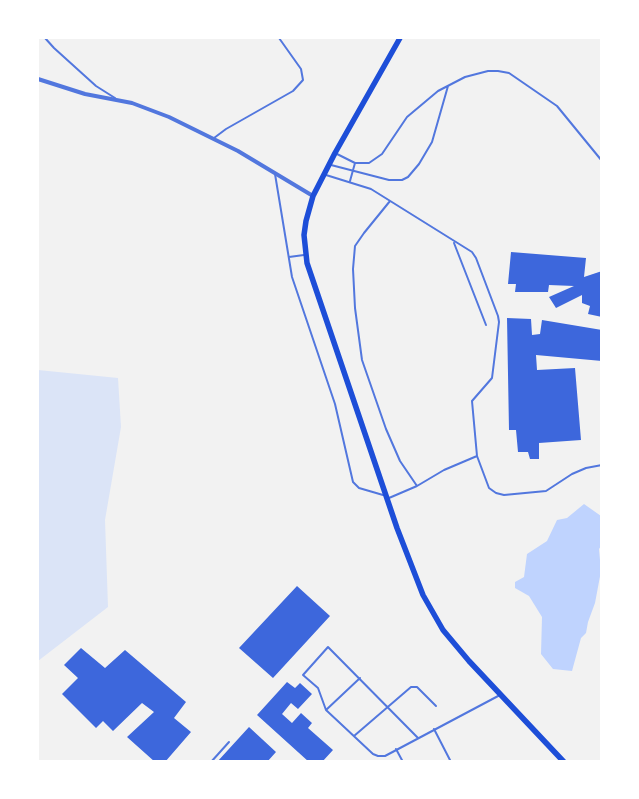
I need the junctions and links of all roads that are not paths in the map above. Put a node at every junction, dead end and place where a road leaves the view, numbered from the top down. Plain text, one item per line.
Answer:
1 (45, 38) edge
2 (279, 38) edge
3 (400, 38) edge
4 (38, 79) edge
5 (449, 85) junction
6 (117, 99) junction
7 (214, 138) junction
8 (335, 153) junction
9 (602, 161) edge
10 (355, 163) junction
11 (328, 165) junction
12 (353, 171) junction
13 (274, 173) junction
14 (323, 175) junction
15 (350, 181) junction
16 (313, 196) junction
17 (390, 201) junction
18 (453, 242) junction
19 (306, 255) junction
20 (289, 257) junction
21 (486, 325) dead end
22 (476, 456) junction
23 (602, 465) edge
24 (417, 486) junction
25 (386, 498) junction
26 (360, 678) junction
27 (500, 695) junction
28 (436, 706) dead end
29 (387, 707) junction
30 (326, 710) junction
31 (434, 729) junction
32 (354, 736) junction
33 (418, 738) junction
34 (229, 742) dead end
35 (396, 749) junction
36 (211, 762) edge
37 (403, 762) edge
38 (451, 762) edge
39 (564, 762) edge

1 - 6 lane
2 - 7 lane
3 - 8 main road
4 - 6 street
5 - 9 lane
5 - 10 lane
5 - 12 lane
6 - 7 street
7 - 13 street
8 - 10 lane
8 - 11 main road
10 - 12 lane
11 - 12 lane
11 - 14 main road
12 - 15 lane
13 - 16 street
13 - 20 lane
14 - 15 lane
14 - 16 main road
15 - 17 lane
16 - 19 main road
17 - 18 lane
17 - 24 lane
18 - 21 lane
18 - 22 lane
19 - 20 lane
19 - 25 main road
20 - 25 lane
22 - 23 lane
22 - 24 lane
24 - 25 lane
25 - 27 main road
26 - 29 lane
26 - 30 lane
26 - 30 lane
27 - 31 lane
27 - 39 main road
28 - 29 lane
29 - 32 lane
29 - 33 lane
30 - 32 lane
31 - 33 lane
31 - 38 lane
32 - 35 lane
33 - 35 lane
34 - 36 lane
35 - 37 lane

